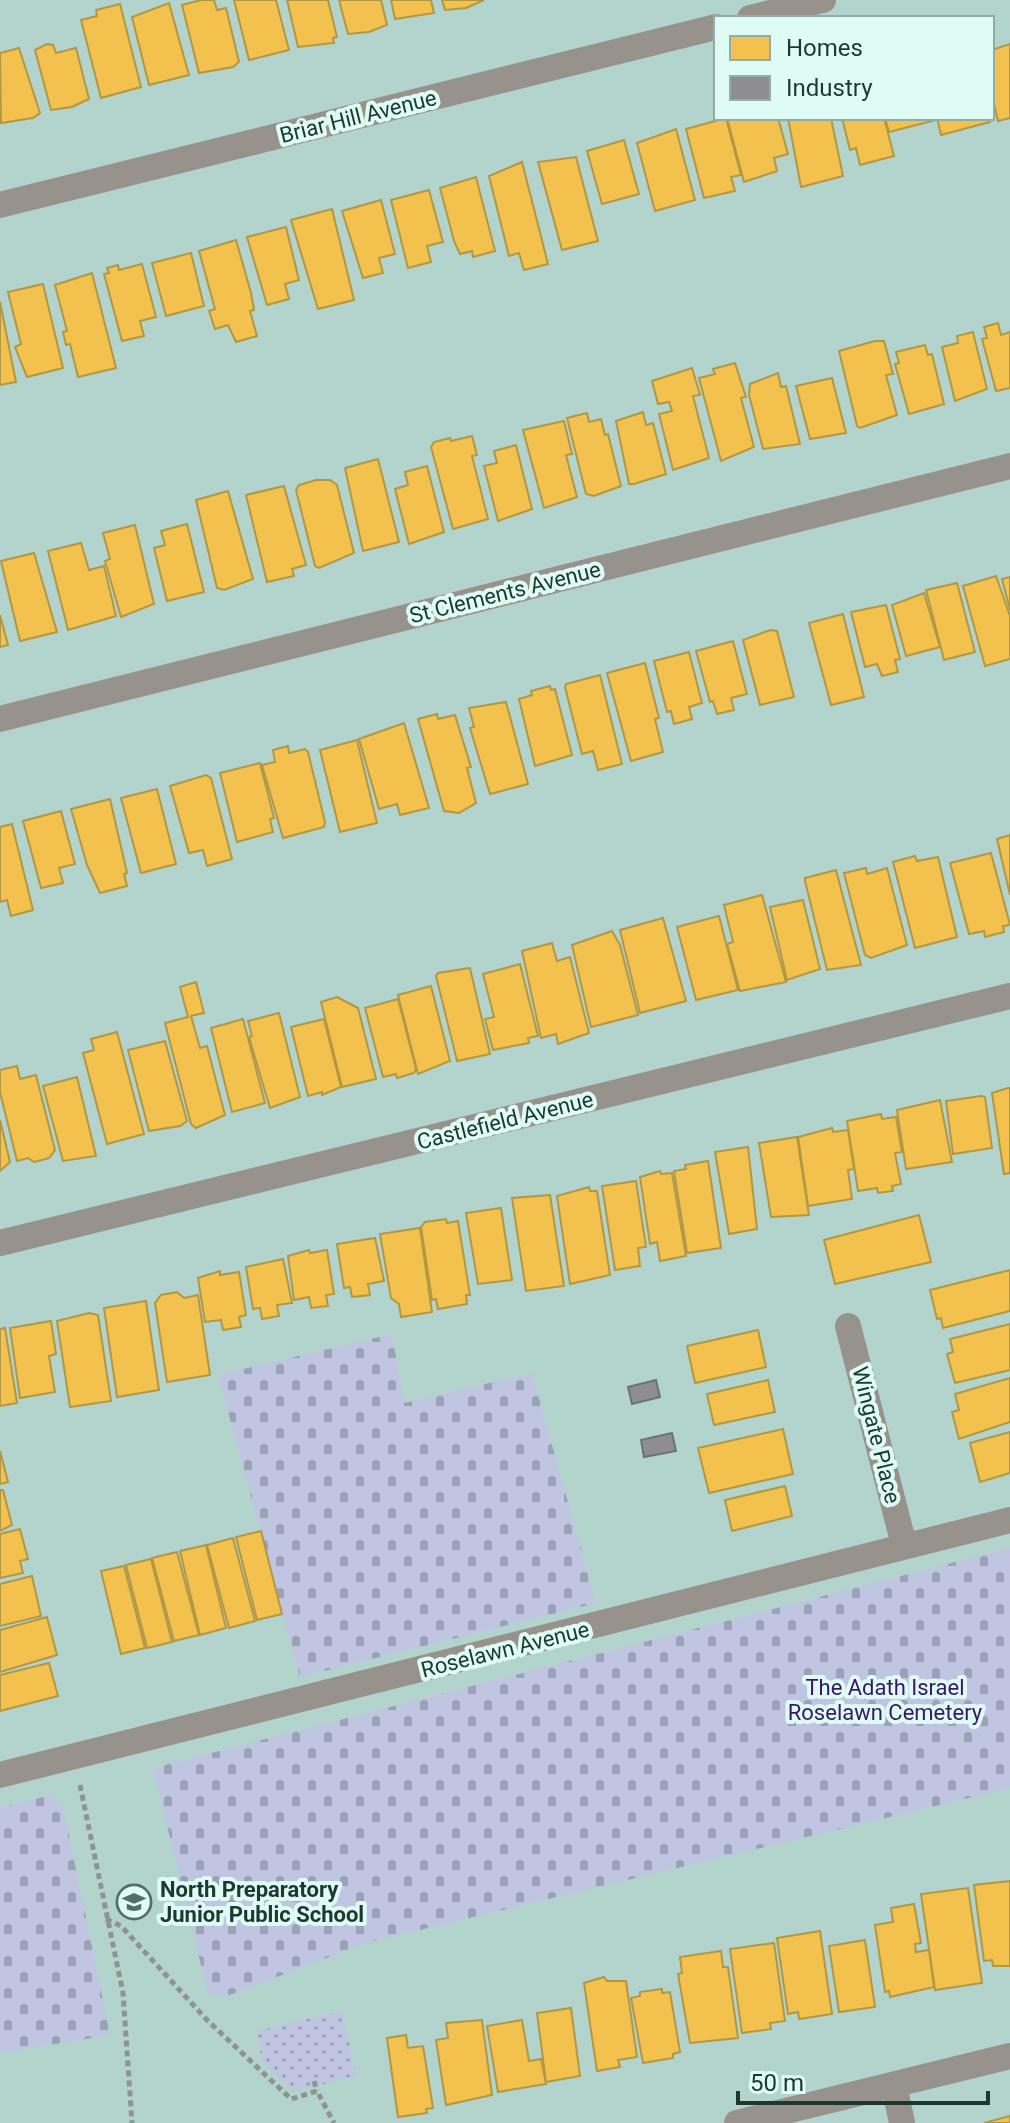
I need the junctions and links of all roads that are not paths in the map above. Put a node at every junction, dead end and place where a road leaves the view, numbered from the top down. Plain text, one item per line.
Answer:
1 (823, 0) edge
2 (758, 16) edge
3 (714, 27) edge
4 (0, 205) edge
5 (1010, 466) edge
6 (0, 719) edge
7 (1010, 996) edge
8 (0, 1243) edge
9 (848, 1326) dead end
10 (1010, 1520) edge
11 (904, 1545) junction
12 (0, 1775) edge
13 (1010, 2056) edge
14 (894, 2085) junction
15 (737, 2123) edge
16 (902, 2123) edge

1 - 2 street
3 - 4 street, Briar Hill Avenue
5 - 6 street, St Clements Avenue
7 - 8 street, Castlefield Avenue
9 - 11 street, Wingate Place
10 - 11 street, Roselawn Avenue
11 - 12 street, Roselawn Avenue
13 - 14 street
14 - 15 street
14 - 16 street

